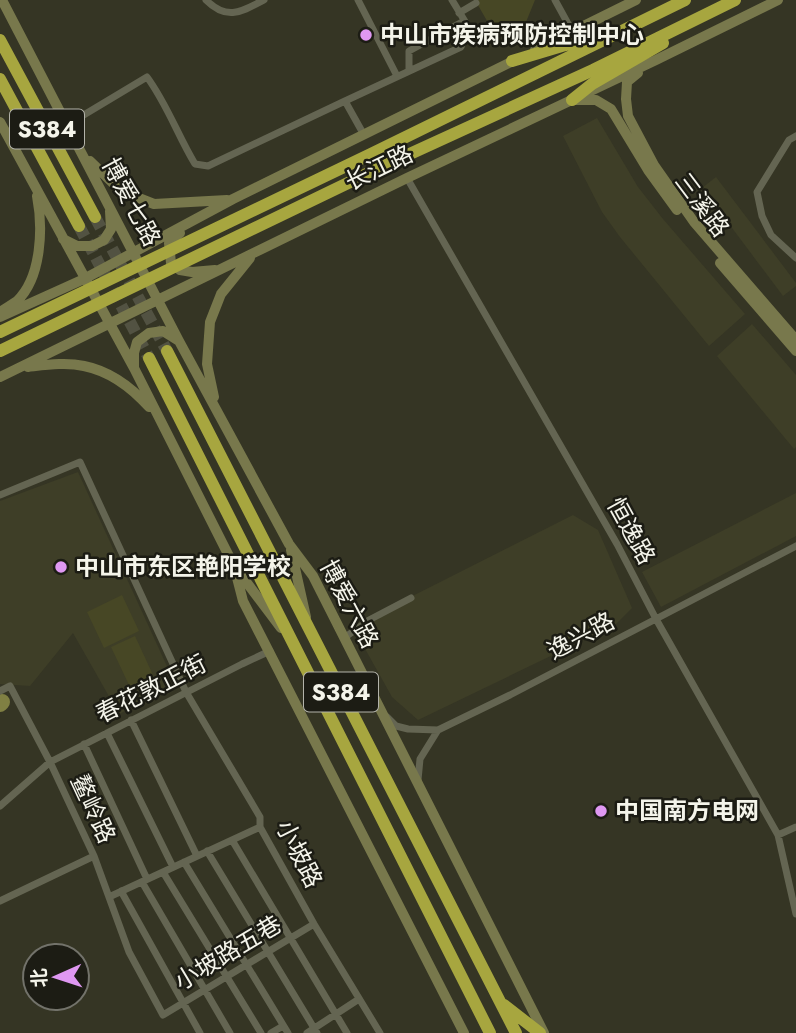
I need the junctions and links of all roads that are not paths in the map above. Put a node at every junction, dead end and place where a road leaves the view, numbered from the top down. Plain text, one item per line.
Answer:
1 (2, 0) edge
2 (206, 0) edge
3 (264, 0) edge
4 (358, 0) edge
5 (452, 0) edge
6 (555, 0) edge
7 (636, 0) edge
8 (685, 0) edge
9 (735, 0) edge
10 (778, 0) edge
11 (476, 3) dead end
12 (460, 13) junction
13 (464, 21) junction
14 (675, 30) junction
15 (572, 31) junction
16 (617, 34) junction
17 (0, 40) edge
18 (656, 60) junction
19 (512, 61) junction
20 (409, 70) junction
21 (397, 76) junction
22 (0, 79) edge
23 (572, 100) junction
24 (345, 101) junction
25 (0, 122) edge
26 (67, 125) junction
27 (364, 135) junction
28 (796, 136) edge
29 (82, 154) junction
30 (407, 178) junction
31 (34, 183) junction
32 (233, 199) junction
33 (110, 208) junction
34 (202, 216) junction
35 (95, 217) tunnel mouth
36 (79, 226) tunnel mouth
37 (63, 239) junction
38 (134, 253) junction
39 (253, 254) junction
40 (796, 258) edge
41 (222, 269) junction
42 (145, 274) joint
43 (84, 279) junction
44 (158, 300) junction
45 (0, 315) edge
46 (109, 324) junction
47 (0, 331) edge
48 (796, 340) edge
49 (179, 341) junction
50 (0, 351) edge
51 (167, 351) tunnel mouth
52 (796, 351) edge
53 (149, 358) tunnel mouth
54 (18, 368) junction
55 (134, 368) junction
56 (0, 377) edge
57 (217, 410) junction
58 (160, 419) junction
59 (0, 495) edge
60 (289, 544) junction
61 (796, 546) edge
62 (234, 566) junction
63 (411, 598) dead end
64 (656, 619) junction
65 (309, 630) junction
66 (344, 638) junction
67 (294, 645) junction
68 (270, 652) junction
69 (0, 691) edge
70 (186, 692) junction
71 (381, 712) junction
72 (131, 720) junction
73 (438, 730) junction
74 (107, 733) junction
75 (84, 744) junction
76 (50, 762) junction
77 (417, 785) junction
78 (0, 806) edge
79 (260, 827) junction
80 (796, 827) edge
81 (778, 835) junction
82 (232, 840) junction
83 (207, 851) junction
84 (94, 856) junction
85 (197, 856) junction
86 (184, 862) junction
87 (173, 867) junction
88 (163, 872) junction
89 (144, 881) junction
90 (121, 891) junction
91 (109, 897) junction
92 (0, 901) edge
93 (796, 914) edge
94 (314, 924) junction
95 (290, 938) junction
96 (268, 952) junction
97 (246, 965) junction
98 (227, 976) junction
99 (204, 990) junction
100 (359, 999) junction
101 (499, 1001) junction
102 (183, 1003) junction
103 (336, 1014) junction
104 (286, 1029) edge
105 (312, 1031) edge
106 (200, 1033) edge
107 (230, 1033) edge
108 (261, 1033) edge
109 (271, 1033) edge
110 (347, 1033) edge
111 (380, 1033) edge
112 (464, 1033) edge
113 (490, 1033) edge
114 (516, 1033) edge
115 (542, 1033) edge

1 - 26 main road, 博爱七路
2 - 3 street
4 - 21 street
5 - 12 street
6 - 15 street
7 - 15 main road, 长江路
8 - 16 highway, 长江路
9 - 14 highway, 长江路
10 - 18 main road, 长江路
11 - 12 street
12 - 13 street
13 - 20 street
13 - 20 street
14 - 23 highway
14 - 50 highway, 长江路
15 - 19 main road, 长江路
16 - 19 highway
16 - 47 highway, 长江路
17 - 35 highway, 博爱七路 / S384
18 - 23 main road, 长江路
18 - 48 main road, 三溪路
19 - 27 main road, 长江路
20 - 21 street
21 - 24 street
22 - 36 highway, S384
23 - 30 main road, 长江路
23 - 52 main road, 三溪路
24 - 26 street
24 - 27 street
25 - 31 main road
26 - 29 main road, 博爱七路
27 - 32 main road, 长江路
28 - 40 street
29 - 32 main road
29 - 33 main road, 博爱七路
30 - 39 main road, 长江路
30 - 64 street, 恒逸路
31 - 37 main road
31 - 45 main road
32 - 34 main road, 长江路
33 - 37 main road
33 - 38 main road, 博爱七路
34 - 38 main road, 长江路
34 - 41 main road
37 - 43 main road
38 - 42 main road, 博爱七路
38 - 43 main road, 长江路
39 - 41 main road, 长江路
39 - 57 main road
41 - 44 main road, 长江路
42 - 44 main road, 博爱六路
43 - 45 main road, 长江路
43 - 46 main road
44 - 46 main road, 长江路
44 - 49 main road, 博爱六路
46 - 54 main road, 长江路
46 - 55 main road
49 - 55 main road
49 - 57 main road, 博爱六路
51 - 65 highway, 博爱六路 / S384
53 - 67 highway, S384
54 - 56 main road, 长江路
54 - 58 main road
55 - 58 main road
57 - 60 main road, 博爱六路
58 - 62 main road
59 - 70 street, 小坡路
60 - 65 main road
60 - 66 main road, 博爱六路
61 - 64 street, 逸兴路
62 - 67 main road
62 - 68 main road
63 - 66 street
64 - 73 street, 逸兴路
64 - 81 street, 恒逸路
65 - 101 highway, 博爱六路 / S384
66 - 71 main road, 博爱六路
67 - 113 highway, S384
68 - 70 street, 春花敦正街
68 - 112 main road
69 - 76 street
70 - 72 street, 春花敦正街
70 - 79 street, 小坡路
71 - 73 street, 逸兴路
71 - 77 main road, 博爱六路
72 - 74 street, 春花敦正街
72 - 85 street
73 - 77 street
74 - 75 street, 春花敦正街
74 - 87 street
75 - 76 street, 春花敦正街
75 - 89 street
76 - 78 street, 鳌岭路
76 - 84 street, 鳌岭路
77 - 115 main road, 博爱六路
79 - 82 street
79 - 94 street, 小坡路
80 - 81 street
81 - 93 street, 恒逸路
82 - 83 street
82 - 95 street
83 - 85 street
83 - 96 street
84 - 91 street, 鳌岭路
84 - 92 street
85 - 86 street
86 - 87 street
86 - 97 street
87 - 88 street
88 - 89 street
88 - 98 street
89 - 90 street
89 - 99 street
90 - 91 street
90 - 102 street
91 - 102 street, 小坡路五巷
94 - 95 street, 小坡路五巷
94 - 100 street, 小坡路
95 - 96 street, 小坡路五巷
95 - 103 street
96 - 97 street, 小坡路五巷
96 - 105 street
97 - 98 street, 小坡路五巷
97 - 104 street
98 - 99 street, 小坡路五巷
98 - 108 street
99 - 102 street, 小坡路五巷
99 - 107 street
100 - 103 street
100 - 111 street, 小坡路
101 - 114 highway, 博爱六路 / S384
101 - 115 highway
102 - 106 street
103 - 105 street
103 - 110 street
104 - 109 street

